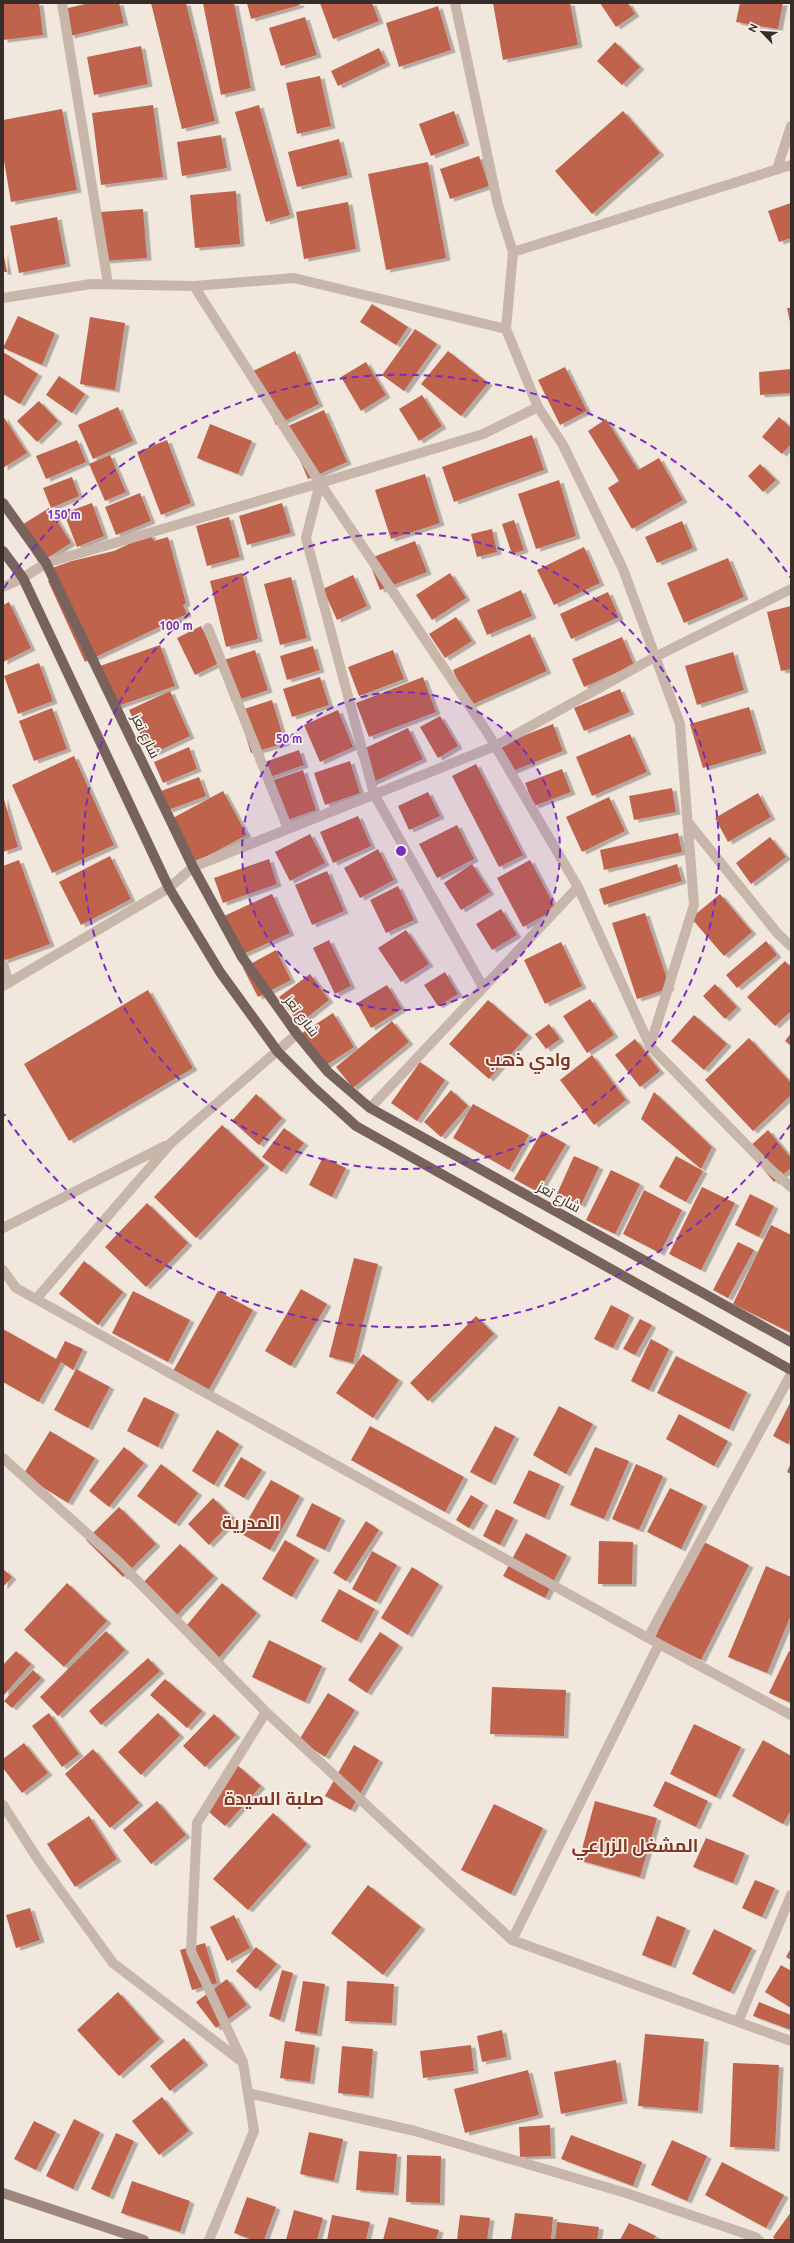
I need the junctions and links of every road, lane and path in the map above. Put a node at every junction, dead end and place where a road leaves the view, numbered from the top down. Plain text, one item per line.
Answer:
1 (62, 3) edge
2 (455, 3) edge
3 (791, 126) edge
4 (791, 165) edge
5 (777, 169) junction
6 (513, 252) junction
7 (108, 284) junction
8 (194, 286) junction
9 (3, 298) edge
10 (506, 329) junction
11 (538, 407) junction
12 (320, 483) junction
13 (3, 502) edge
14 (3, 551) edge
15 (46, 562) junction
16 (23, 578) junction
17 (3, 587) edge
18 (791, 589) edge
19 (208, 628) dead end
20 (655, 657) junction
21 (495, 746) junction
22 (374, 794) junction
23 (688, 821) junction
24 (288, 829) junction
25 (193, 866) junction
26 (578, 887) junction
27 (169, 888) junction
28 (791, 946) edge
29 (3, 964) edge
30 (6, 984) edge
31 (483, 987) junction
32 (297, 1034) junction
33 (650, 1046) junction
34 (278, 1052) junction
35 (370, 1108) junction
36 (171, 1143) junction
37 (791, 1187) edge
38 (3, 1228) edge
39 (3, 1270) edge
40 (36, 1299) junction
41 (791, 1342) edge
42 (791, 1370) edge
43 (791, 1374) edge
44 (3, 1458) edge
45 (648, 1638) junction
46 (659, 1644) junction
47 (266, 1712) junction
48 (791, 1715) edge
49 (3, 1805) edge
50 (791, 1894) edge
51 (512, 1940) junction
52 (738, 2022) junction
53 (791, 2041) edge
54 (243, 2062) junction
55 (248, 2093) junction
56 (3, 2193) edge
57 (144, 2240) edge
58 (209, 2240) edge
59 (759, 2240) edge

1 - 7 street
2 - 6 street
3 - 5 street
4 - 5 street
5 - 6 street
6 - 10 street
7 - 8 street
7 - 9 street
8 - 10 street
8 - 12 street
10 - 11 street
11 - 12 street
11 - 20 street
12 - 15 street
12 - 21 street
12 - 22 street
13 - 15 main road, شارع تعز
14 - 16 main road
15 - 16 street
15 - 25 main road, شارع تعز
16 - 17 street
16 - 27 main road
18 - 20 street
19 - 24 street
20 - 21 street
20 - 23 street
21 - 22 street
21 - 26 street
22 - 24 street
22 - 31 street
23 - 28 street
23 - 33 street
24 - 25 street
25 - 27 street
25 - 32 main road, شارع تعز
26 - 31 street
26 - 33 street
27 - 30 street
27 - 34 main road
29 - 30 street
31 - 35 street
32 - 34 street
32 - 35 main road, شارع تعز
33 - 37 street
34 - 36 street
34 - 42 main road
35 - 41 main road, شارع تعز
36 - 38 street
36 - 40 street
39 - 40 street
40 - 45 street
43 - 45 street
44 - 47 street
45 - 46 street
46 - 48 street
46 - 51 street
47 - 51 street
47 - 54 street
49 - 54 street
50 - 52 street
51 - 52 street
52 - 53 street
54 - 55 street
55 - 58 street
55 - 59 street
56 - 57 main road

